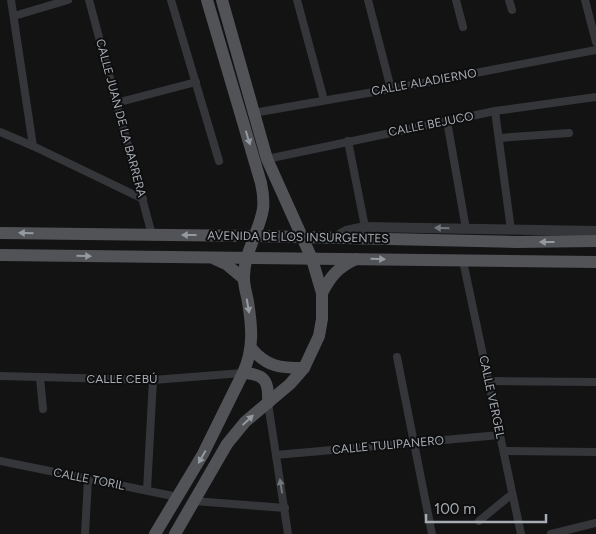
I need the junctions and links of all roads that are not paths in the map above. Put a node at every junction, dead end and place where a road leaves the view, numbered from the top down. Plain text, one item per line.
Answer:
1 (11, 0) edge
2 (68, 0) edge
3 (89, 0) edge
4 (171, 0) edge
5 (207, 0) edge
6 (222, 0) edge
7 (297, 0) edge
8 (368, 0) edge
9 (456, 0) edge
10 (509, 0) edge
11 (585, 0) edge
12 (512, 10) dead end
13 (14, 16) junction
14 (463, 27) dead end
15 (596, 42) edge
16 (596, 50) edge
17 (196, 82) junction
18 (240, 89) junction
19 (391, 89) junction
20 (596, 97) edge
21 (324, 100) junction
22 (116, 103) junction
23 (495, 111) junction
24 (253, 113) junction
25 (447, 121) junction
26 (0, 132) edge
27 (569, 132) dead end
28 (500, 138) junction
29 (348, 141) junction
30 (33, 146) junction
31 (267, 158) junction
32 (219, 161) dead end
33 (143, 199) junction
34 (365, 227) junction
35 (466, 229) junction
36 (511, 230) junction
37 (596, 231) edge
38 (0, 233) edge
39 (152, 235) junction
40 (255, 236) junction
41 (302, 237) junction
42 (334, 238) junction
43 (596, 241) edge
44 (0, 255) edge
45 (213, 258) junction
46 (246, 258) junction
47 (358, 258) junction
48 (312, 259) junction
49 (463, 261) junction
50 (596, 262) edge
51 (244, 279) junction
52 (322, 293) junction
53 (251, 348) junction
54 (397, 358) dead end
55 (304, 368) junction
56 (243, 373) junction
57 (0, 376) edge
58 (40, 378) junction
59 (153, 380) junction
60 (489, 380) junction
61 (596, 382) edge
62 (268, 403) junction
63 (43, 409) dead end
64 (500, 435) junction
65 (415, 443) junction
66 (504, 451) junction
67 (596, 452) edge
68 (276, 455) junction
69 (0, 461) edge
70 (88, 479) junction
71 (147, 490) junction
72 (512, 494) junction
73 (178, 497) junction
74 (194, 501) junction
75 (285, 508) junction
76 (479, 522) dead end
77 (596, 523) edge
78 (85, 534) edge
79 (155, 534) edge
80 (175, 534) edge
81 (288, 534) edge
82 (432, 534) edge
83 (521, 534) edge
84 (550, 534) edge

1 - 13 street
2 - 13 street
3 - 22 street, CALLE JUAN DE LA BARRERA
4 - 17 street
5 - 18 main road
6 - 18 main road
7 - 21 street
8 - 19 street
9 - 14 street
10 - 12 street
11 - 15 street
13 - 30 street
16 - 19 street, CALLE ALADIERNO
17 - 22 street
17 - 32 street
18 - 24 main road
18 -> 40 main road
19 - 21 street, CALLE ALADIERNO
20 - 23 street, CALLE BEJUCO
21 - 24 street, CALLE ALADIERNO
22 - 33 street, CALLE JUAN DE LA BARRERA
23 - 25 street, CALLE BEJUCO
23 - 28 street
24 - 31 main road
25 - 29 street, CALLE BEJUCO
25 - 35 street
26 - 30 street
27 - 28 street
28 - 36 street
29 - 31 street, CALLE BEJUCO
29 - 34 street
30 - 33 street
31 - 41 main road
33 - 39 street, CALLE JUAN DE LA BARRERA
35 -> 34 street
34 - 42 street
35 - 36 street
36 - 37 street
39 -> 38 main road, AVENIDA DE LOS INSURGENTES
40 -> 39 main road, AVENIDA DE LOS INSURGENTES
40 - 41 main road, AVENIDA DE LOS INSURGENTES
40 - 46 main road
41 - 42 main road, AVENIDA DE LOS INSURGENTES
41 - 48 main road
43 -> 42 main road, AVENIDA DE LOS INSURGENTES
44 -> 45 main road, AVENIDA DE LOS INSURGENTES
45 - 46 main road, AVENIDA DE LOS INSURGENTES
45 - 51 main road
46 - 48 main road, AVENIDA DE LOS INSURGENTES
46 - 51 main road
47 - 48 main road, AVENIDA DE LOS INSURGENTES
47 -> 49 main road, AVENIDA DE LOS INSURGENTES
47 - 52 main road
48 - 52 main road
49 - 50 main road, AVENIDA DE LOS INSURGENTES
49 - 60 street, CALLE VERGEL
51 -> 53 main road
52 - 55 main road
53 - 55 main road
53 - 56 main road
54 - 65 street
55 - 62 main road
56 - 59 street, CALLE CEBÚ
56 - 62 main road
56 -> 73 main road
57 - 58 street, CALLE CEBÚ
58 - 59 street, CALLE CEBÚ
58 - 63 street
59 - 71 street
60 - 61 street
60 - 64 street, CALLE VERGEL
62 - 68 street
74 -> 62 main road
64 - 65 street, CALLE TULIPANERO
64 - 66 street, CALLE VERGEL
65 - 68 street, CALLE TULIPANERO
65 - 82 street
66 - 67 street
66 - 72 street, CALLE VERGEL
75 -> 68 street
69 - 70 street, CALLE TORIL
70 - 71 street, CALLE TORIL
70 - 78 street
71 - 73 street, CALLE TORIL
72 - 76 street
72 - 83 street, CALLE VERGEL
73 - 79 main road
74 - 75 street
74 - 80 main road
75 - 81 street
77 - 84 street

